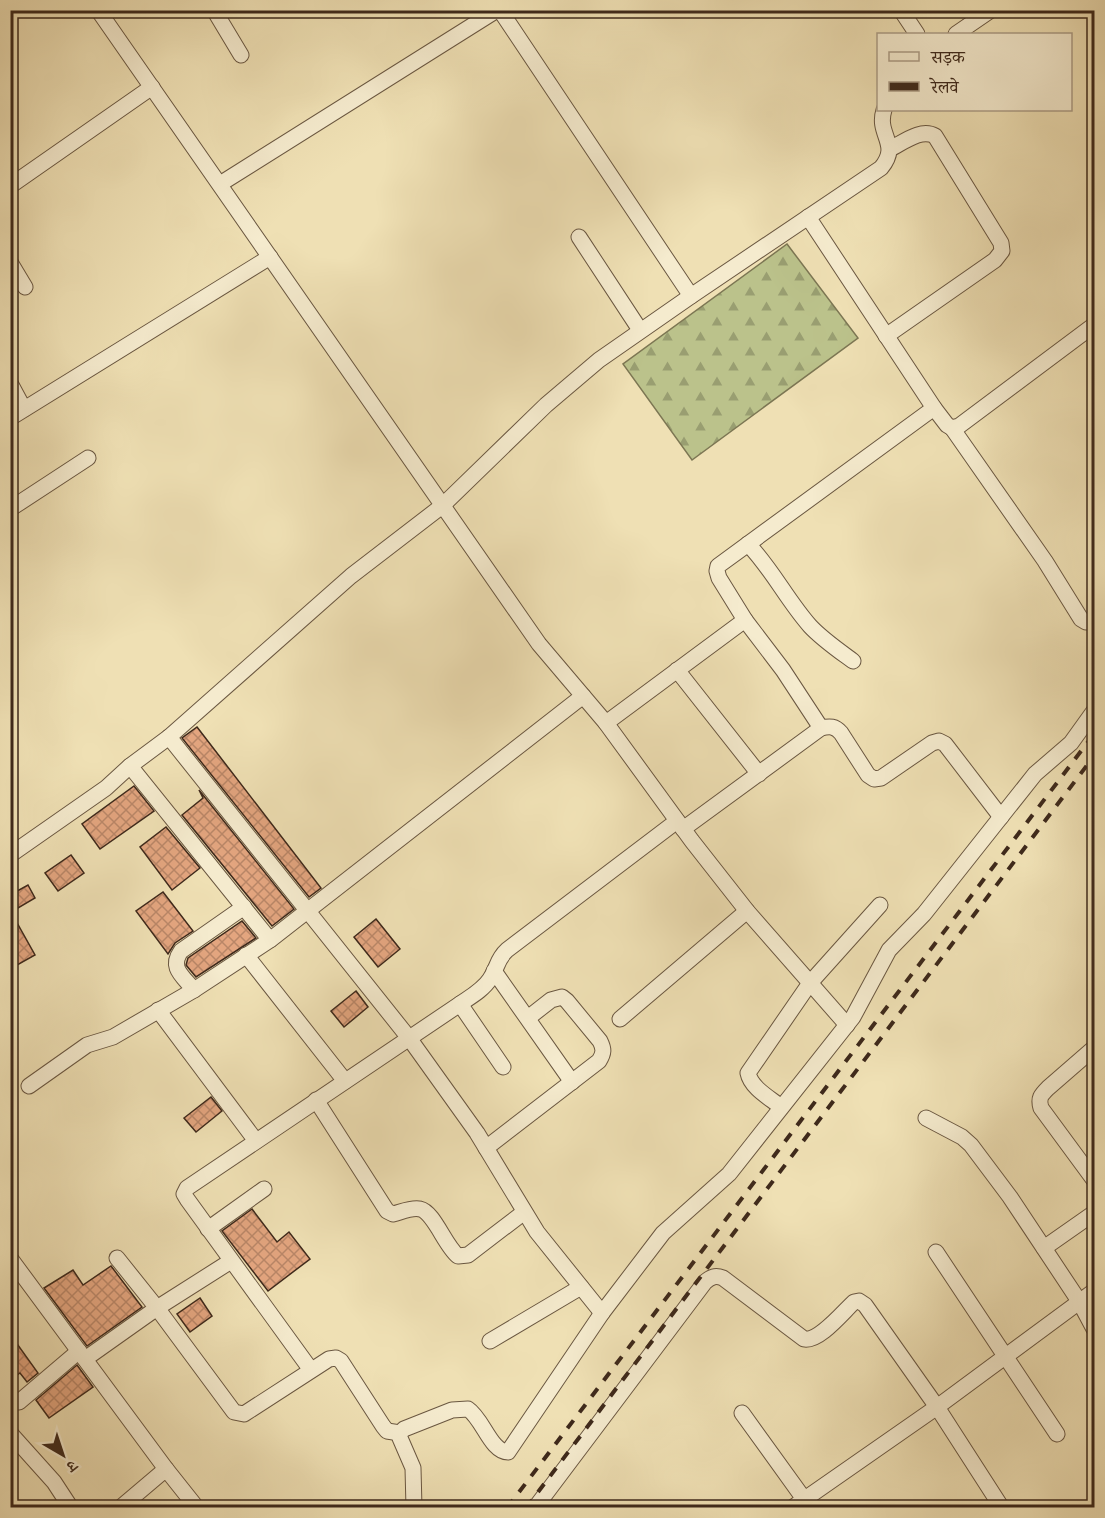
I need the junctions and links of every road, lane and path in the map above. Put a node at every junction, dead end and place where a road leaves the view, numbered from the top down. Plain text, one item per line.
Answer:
1 (98, 10) edge
2 (214, 10) edge
3 (499, 10) edge
4 (901, 10) edge
5 (991, 10) edge
6 (917, 33) edge
7 (957, 33) edge
8 (242, 55) dead end
9 (152, 87) junction
10 (884, 111) edge
11 (890, 149) junction
12 (220, 184) junction
13 (10, 186) edge
14 (808, 217) junction
15 (579, 237) dead end
16 (270, 257) junction
17 (10, 262) edge
18 (25, 288) dead end
19 (691, 296) junction
20 (1095, 325) edge
21 (640, 330) junction
22 (886, 336) junction
23 (10, 383) edge
24 (934, 408) junction
25 (24, 409) junction
26 (10, 418) edge
27 (952, 428) junction
28 (88, 458) dead end
29 (442, 506) junction
30 (10, 509) edge
31 (748, 544) junction
32 (745, 620) junction
33 (1095, 620) edge
34 (853, 661) dead end
35 (677, 670) junction
36 (583, 696) junction
37 (1095, 711) edge
38 (606, 723) junction
39 (821, 728) junction
40 (169, 737) junction
41 (130, 766) junction
42 (759, 774) junction
43 (1001, 817) junction
44 (680, 825) junction
45 (10, 855) edge
46 (880, 905) dead end
47 (244, 907) junction
48 (307, 911) junction
49 (747, 911) junction
50 (270, 940) junction
51 (246, 955) junction
52 (494, 971) junction
53 (810, 983) junction
54 (194, 990) junction
55 (460, 1004) junction
56 (159, 1010) junction
57 (528, 1017) junction
58 (620, 1019) dead end
59 (847, 1025) junction
60 (409, 1038) junction
61 (1095, 1048) edge
62 (503, 1067) dead end
63 (345, 1081) junction
64 (572, 1082) junction
65 (29, 1086) dead end
66 (316, 1100) junction
67 (782, 1107) junction
68 (926, 1118) dead end
69 (256, 1141) junction
70 (486, 1148) junction
71 (1095, 1180) edge
72 (264, 1190) dead end
73 (524, 1213) junction
74 (1095, 1213) edge
75 (208, 1229) junction
76 (1044, 1248) junction
77 (936, 1252) dead end
78 (10, 1258) edge
79 (117, 1258) dead end
80 (231, 1261) junction
81 (581, 1287) junction
82 (1095, 1291) edge
83 (1079, 1301) junction
84 (157, 1308) junction
85 (602, 1313) junction
86 (1095, 1329) edge
87 (490, 1341) dead end
88 (82, 1355) junction
89 (1006, 1356) junction
90 (311, 1370) junction
91 (19, 1402) dead end
92 (937, 1407) junction
93 (742, 1413) dead end
94 (400, 1433) junction
95 (1057, 1434) dead end
96 (13, 1441) edge
97 (166, 1469) junction
98 (798, 1503) edge
99 (71, 1508) edge
100 (120, 1508) edge
101 (197, 1508) edge
102 (414, 1508) edge
103 (535, 1508) edge
104 (1002, 1508) edge

1 - 9 street
2 - 8 street
3 - 12 street
3 - 19 street
4 - 6 street
5 - 7 street
9 - 12 street
9 - 13 street
10 - 11 street
11 - 14 street
11 - 22 street
12 - 16 street
14 - 19 street
14 - 22 street
15 - 21 street
16 - 25 street
16 - 29 street
17 - 18 street
19 - 21 street
20 - 27 street
21 - 29 street
22 - 24 street
23 - 25 street
24 - 27 street
24 - 31 street
25 - 26 street
27 - 33 street
28 - 30 street
29 - 36 street
29 - 40 street
31 - 32 street
31 - 34 street
32 - 35 street
32 - 39 street
35 - 38 street
35 - 42 street
36 - 38 street
36 - 48 street
37 - 43 street
38 - 44 street
39 - 42 street
39 - 43 street
40 - 41 street
40 - 48 street
41 - 45 street
41 - 47 street
42 - 44 street
43 - 59 street
44 - 49 street
44 - 52 street
46 - 53 street
47 - 50 street
47 - 54 street
48 - 50 street
48 - 60 street
49 - 53 street
49 - 58 street
50 - 51 street
51 - 54 street
51 - 63 street
52 - 55 street
52 - 57 street
53 - 59 street
53 - 67 street
54 - 56 street
55 - 60 street
55 - 62 street
56 - 65 street
56 - 69 street
57 - 64 street
57 - 64 street
59 - 67 street
60 - 63 street
60 - 70 street
61 - 71 street
63 - 66 street
64 - 70 street
66 - 69 street
66 - 73 street
67 - 85 street
68 - 76 street
69 - 75 street
70 - 73 street
72 - 75 street
73 - 81 street
74 - 76 street
75 - 80 street
76 - 83 street
77 - 89 street
78 - 88 street
79 - 84 street
80 - 84 street
80 - 90 street
81 - 85 street
81 - 87 street
82 - 83 street
83 - 86 street
83 - 89 street
84 - 88 street
84 - 90 street
85 - 94 street
88 - 91 street
88 - 97 street
89 - 92 street
89 - 95 street
90 - 94 street
92 - 98 street
92 - 103 street
92 - 104 street
93 - 98 street
94 - 102 street
96 - 99 street
97 - 100 street
97 - 101 street

